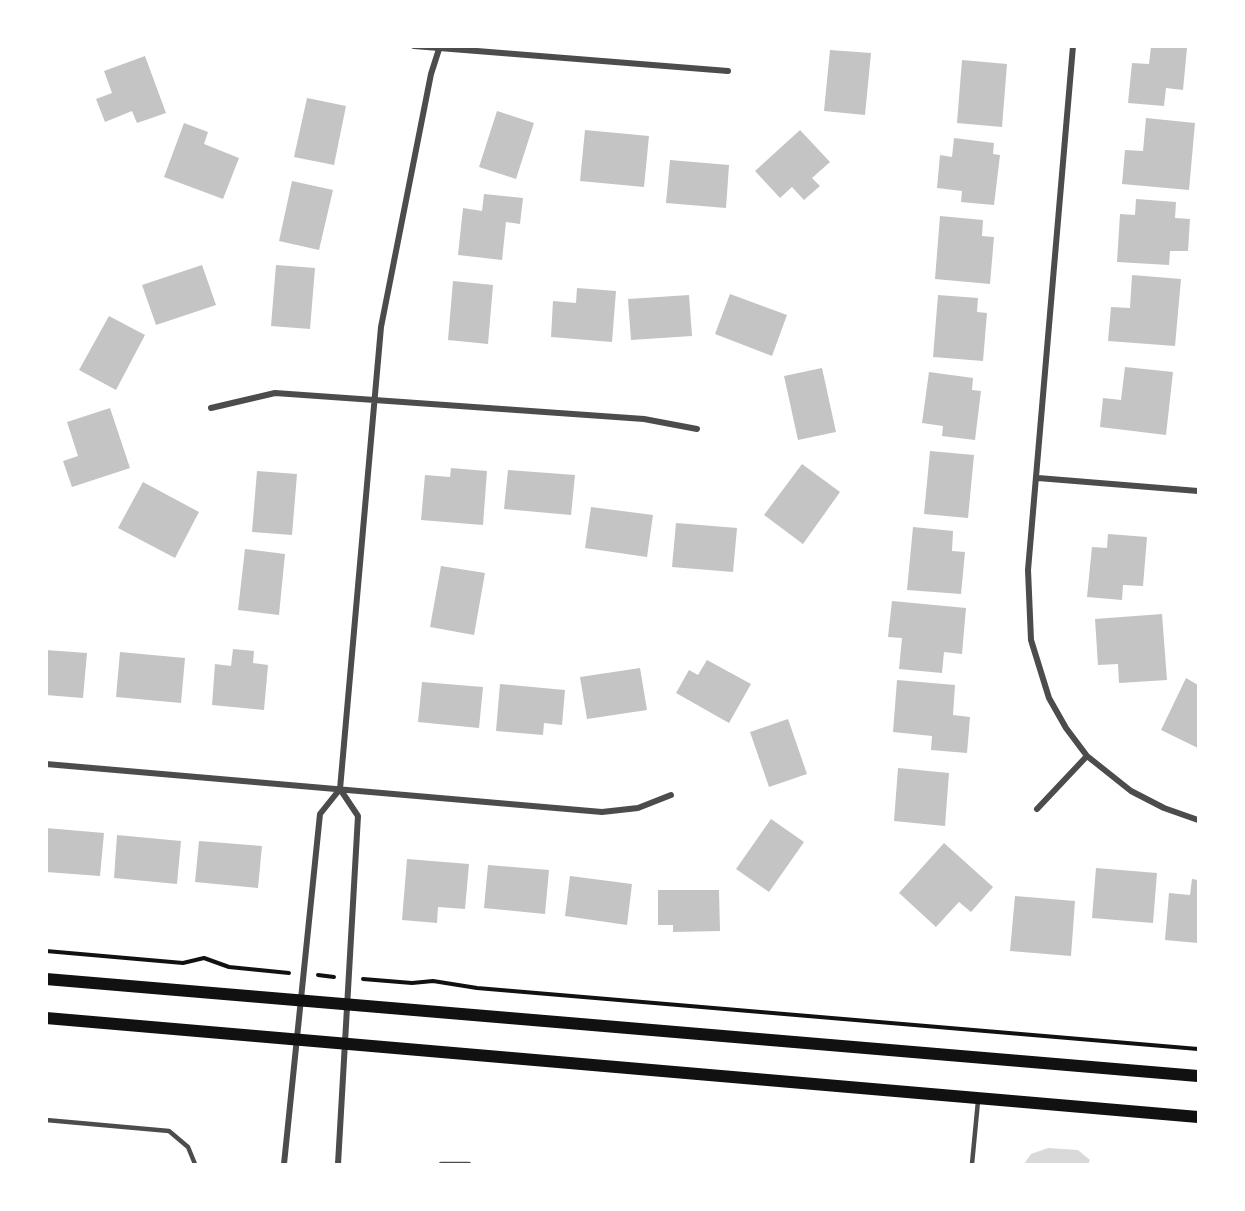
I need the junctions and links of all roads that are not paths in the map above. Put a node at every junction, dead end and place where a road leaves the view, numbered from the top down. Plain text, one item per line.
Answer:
1 (414, 46) edge
2 (1073, 46) edge
3 (440, 47) edge
4 (728, 71) dead end
5 (374, 400) junction
6 (211, 408) dead end
7 (697, 429) dead end
8 (1038, 478) junction
9 (1198, 490) edge
10 (1087, 756) junction
11 (46, 764) edge
12 (340, 789) junction
13 (671, 795) dead end
14 (1037, 809) dead end
15 (1198, 820) edge
16 (46, 980) edge
17 (301, 1001) junction
18 (347, 1005) junction
19 (46, 1018) edge
20 (297, 1040) junction
21 (345, 1044) junction
22 (1198, 1076) edge
23 (978, 1098) junction
24 (1198, 1118) edge
25 (46, 1120) edge
26 (195, 1164) edge
27 (284, 1164) edge
28 (338, 1164) edge
29 (441, 1164) edge
30 (469, 1164) edge
31 (972, 1164) edge

1 - 3 street
2 - 8 street
3 - 4 street
3 - 5 street
5 - 6 street
5 - 7 street
5 - 12 street
8 - 9 street
8 - 10 street
10 - 14 street
10 - 15 street
11 - 12 street
12 - 13 street
12 - 17 street
12 - 18 street
16 - 17 main road
17 - 18 main road
17 - 20 street
18 - 21 street
18 - 22 main road
19 - 20 main road
20 - 21 main road
20 - 27 street
21 - 23 main road
21 - 28 street
23 - 24 main road
23 - 31 lane
25 - 26 lane
29 - 30 lane

